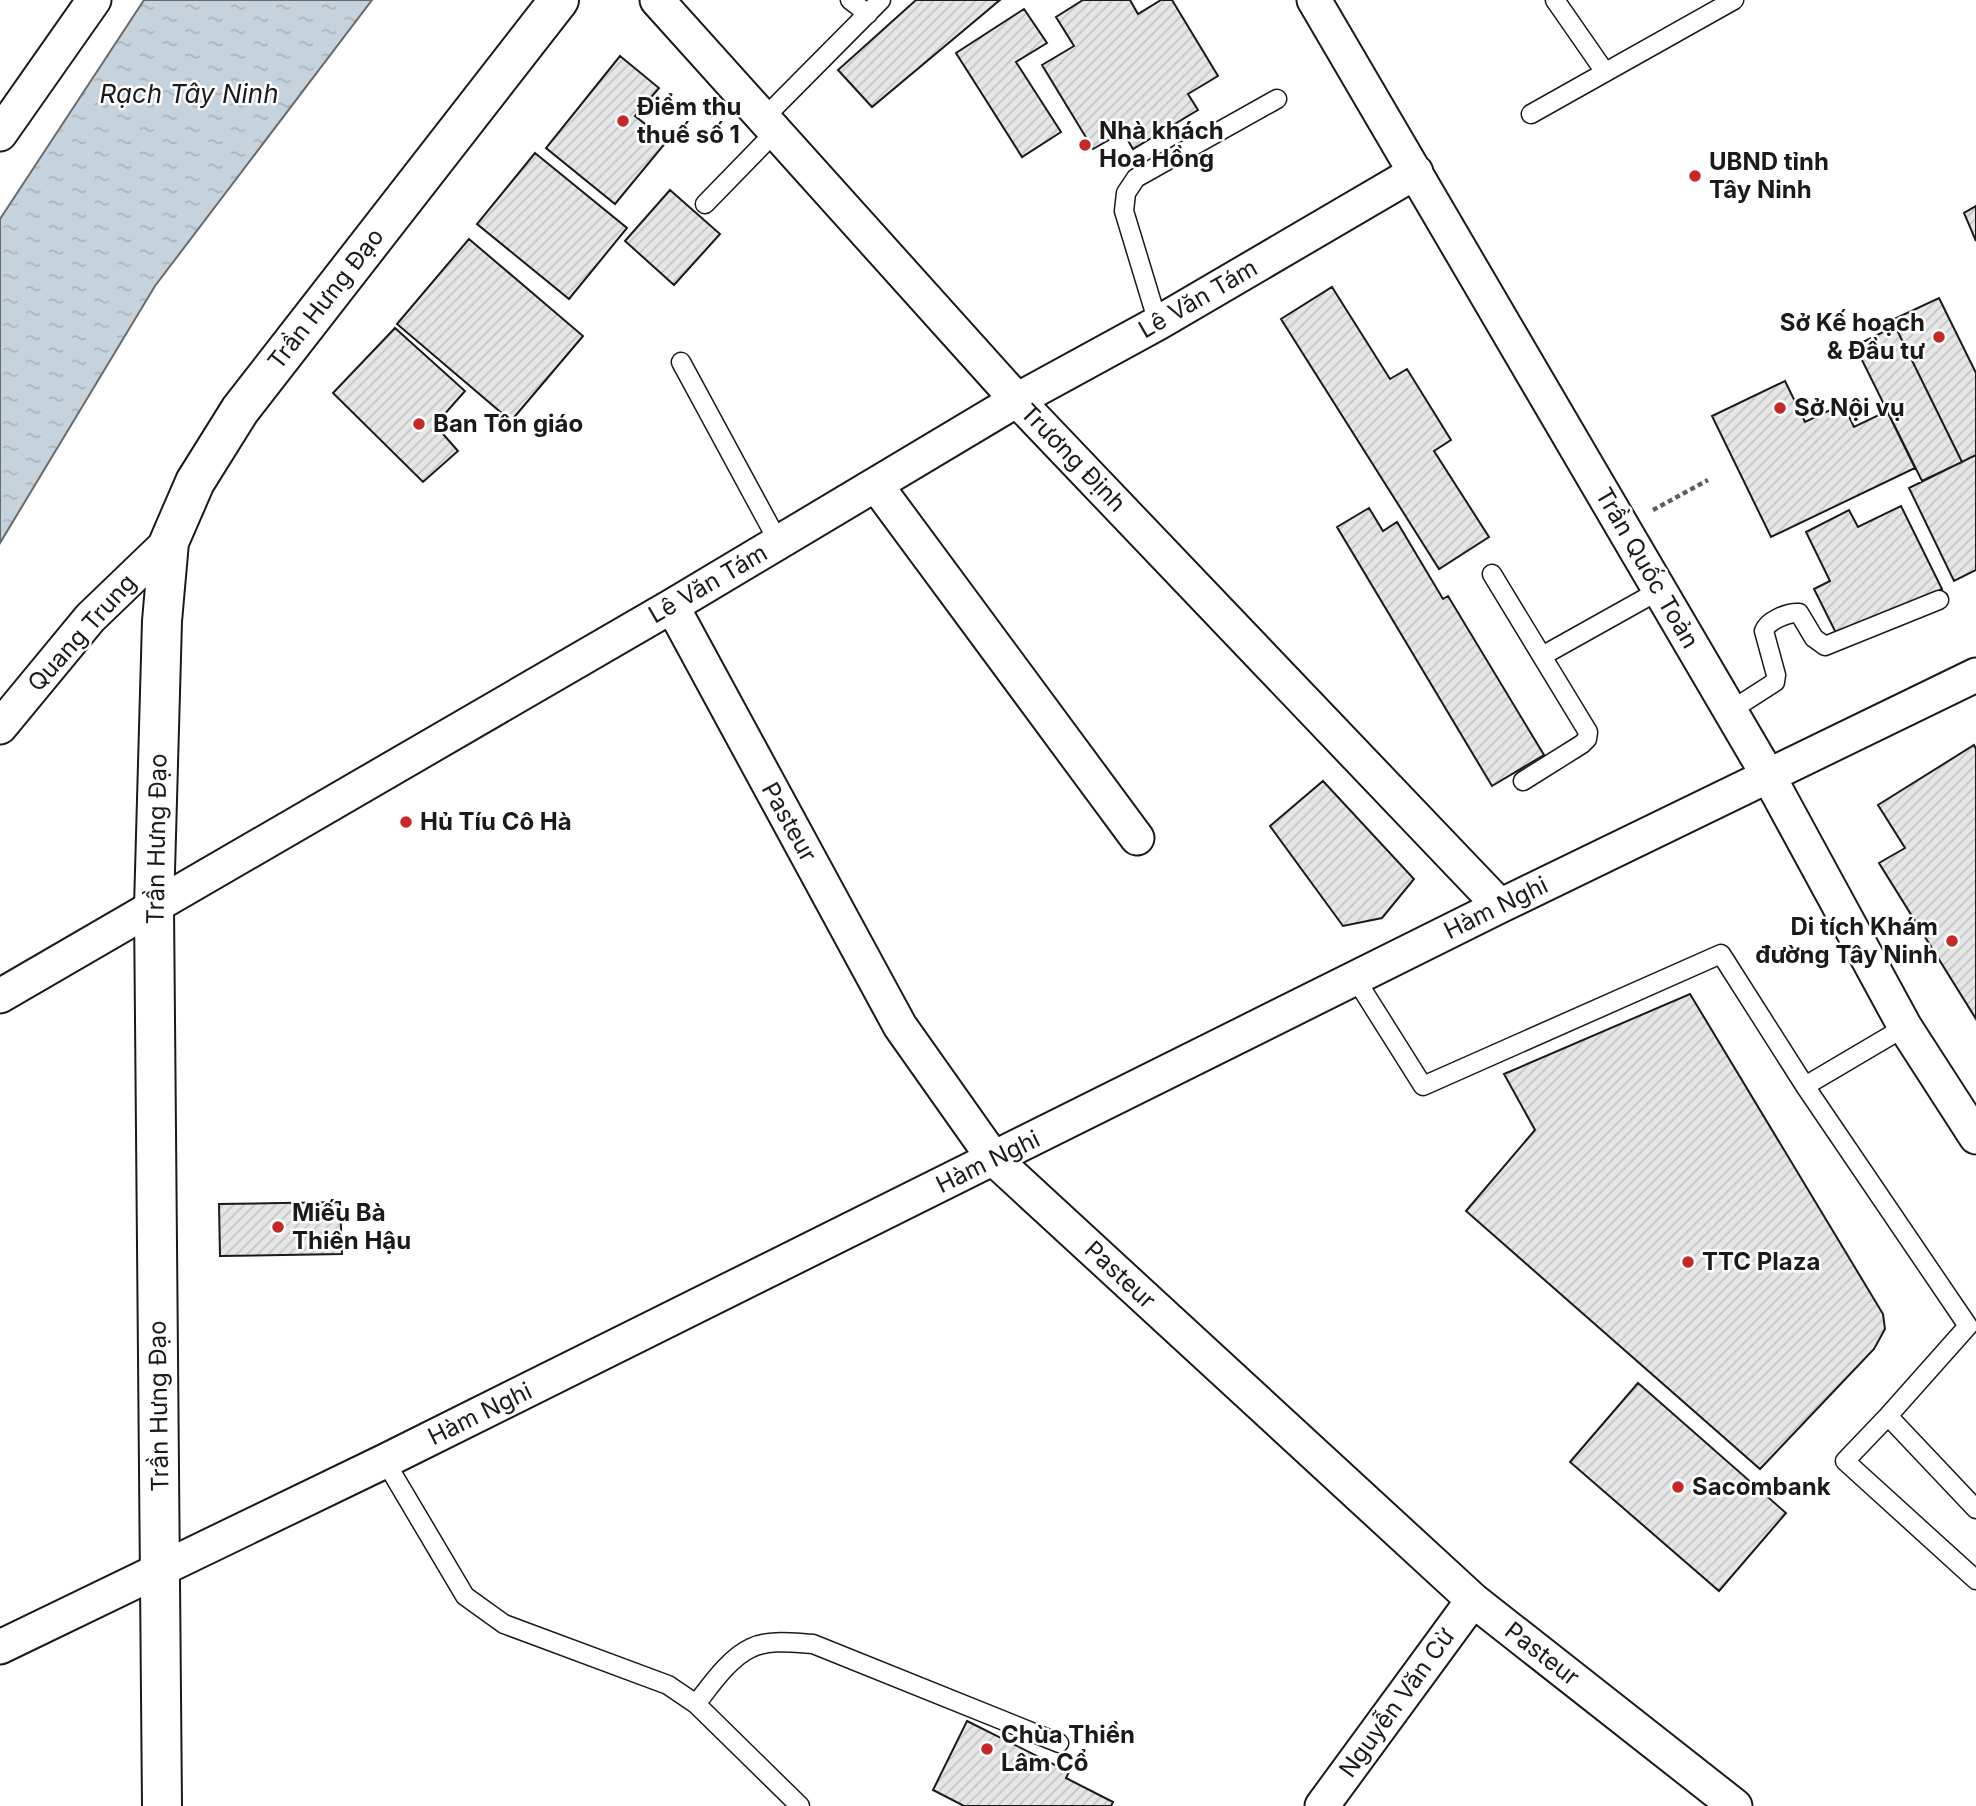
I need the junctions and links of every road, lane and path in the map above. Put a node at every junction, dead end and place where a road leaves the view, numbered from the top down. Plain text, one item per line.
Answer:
1 (94, 0) edge
2 (559, 0) edge
3 (657, 0) edge
4 (850, 0) edge
5 (881, 0) edge
6 (1314, 0) edge
7 (1555, 0) edge
8 (1734, 0) edge
9 (868, 15) junction
10 (1605, 72) junction
11 (1278, 99) dead end
12 (1531, 114) dead end
13 (769, 125) junction
14 (0, 134) edge
15 (1416, 172) junction
16 (705, 204) dead end
17 (1158, 323) junction
18 (681, 362) dead end
19 (1017, 400) junction
20 (1708, 480) dead end
21 (876, 485) junction
22 (1623, 526) junction
23 (169, 542) junction
24 (779, 543) junction
25 (1492, 575) dead end
26 (1660, 590) junction
27 (1940, 600) dead end
28 (672, 606) junction
29 (1542, 656) junction
30 (1976, 675) edge
31 (1730, 711) junction
32 (0, 727) edge
33 (1769, 777) junction
34 (1523, 781) dead end
35 (1137, 838) dead end
36 (1500, 906) junction
37 (154, 907) junction
38 (1355, 978) junction
39 (0, 996) edge
40 (1905, 1027) junction
41 (1805, 1086) junction
42 (1976, 1137) edge
43 (994, 1159) junction
44 (1888, 1416) junction
45 (385, 1461) junction
46 (1976, 1509) edge
47 (161, 1568) junction
48 (1976, 1580) edge
49 (1473, 1600) junction
50 (0, 1647) edge
51 (696, 1704) junction
52 (1059, 1743) dead end
53 (162, 1806) edge
54 (800, 1806) edge
55 (1322, 1806) edge
56 (1735, 1806) edge

1 - 14 street
2 - 23 street, Trần Hưng Đạo
3 - 13 street, Trương Định
4 - 9 lane
5 - 9 lane
6 - 15 street, Trần Quốc Toản
7 - 10 lane
8 - 10 lane
9 - 13 lane
10 - 12 lane
11 - 17 lane
13 - 16 lane
13 - 19 street, Trương Định
15 - 17 street, Lê Văn Tám
15 - 22 street, Trần Quốc Toản
17 - 19 street, Lê Văn Tám
18 - 24 lane
19 - 21 street, Lê Văn Tám
19 - 36 street, Trương Định
20 - 22 path
21 - 24 street, Lê Văn Tám
21 - 35 street
22 - 26 street, Trần Quốc Toản
23 - 32 street, Quang Trung
23 - 37 street, Trần Hưng Đạo
24 - 28 street, Lê Văn Tám
25 - 29 lane
26 - 29 lane
26 - 31 street, Trần Quốc Toản
27 - 31 lane
28 - 37 street, Lê Văn Tám
28 - 43 street, Pasteur
29 - 34 lane
30 - 33 street, Hàm Nghi
31 - 33 street, Trần Quốc Toản
33 - 36 street, Hàm Nghi
33 - 40 street, Trần Quốc Toản
36 - 38 street, Hàm Nghi
37 - 39 street, Lê Văn Tám
37 - 47 street, Trần Hưng Đạo
38 - 41 lane
38 - 43 street, Hàm Nghi
40 - 41 lane
40 - 42 street, Trần Quốc Toản
41 - 44 lane
43 - 45 street, Hàm Nghi
43 - 49 street, Pasteur
44 - 46 lane
44 - 48 lane
45 - 47 street, Hàm Nghi
45 - 51 lane
47 - 50 street, Hàm Nghi
47 - 53 street, Trần Hưng Đạo
49 - 55 street, Nguyễn Văn Cừ
49 - 56 street, Pasteur
51 - 52 lane
51 - 54 lane

